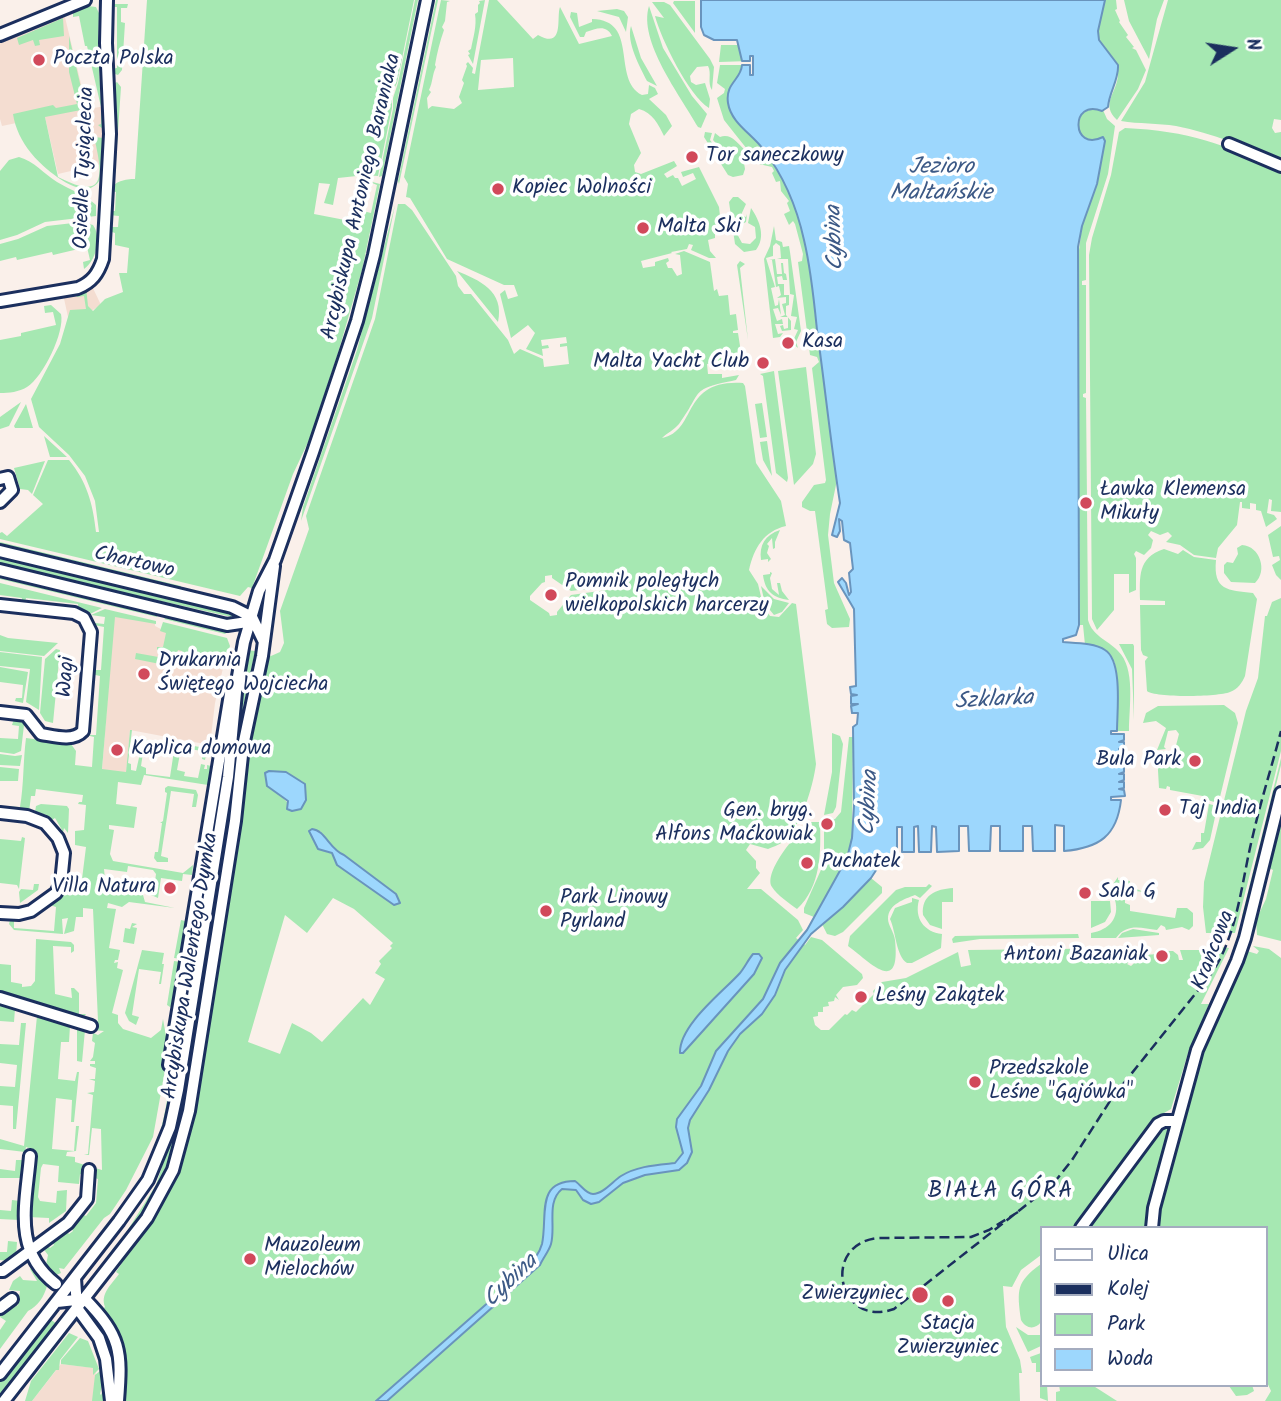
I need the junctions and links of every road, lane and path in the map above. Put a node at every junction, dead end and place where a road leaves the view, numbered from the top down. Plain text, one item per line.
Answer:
1 (85, 0) edge
2 (107, 0) edge
3 (427, 0) edge
4 (0, 35) edge
5 (1229, 144) dead end
6 (1281, 166) edge
7 (0, 301) edge
8 (0, 479) edge
9 (0, 502) edge
10 (0, 551) edge
11 (275, 560) junction
12 (0, 570) edge
13 (261, 586) junction
14 (0, 605) edge
15 (232, 607) junction
16 (268, 612) junction
17 (251, 620) junction
18 (227, 625) junction
19 (244, 642) junction
20 (264, 642) junction
21 (239, 665) junction
22 (0, 712) edge
23 (1281, 793) edge
24 (0, 813) edge
25 (0, 913) edge
26 (0, 998) edge
27 (91, 1026) dead end
28 (174, 1045) junction
29 (184, 1056) junction
30 (169, 1065) dead end
31 (1177, 1121) junction
32 (30, 1156) dead end
33 (89, 1170) dead end
34 (1082, 1226) edge
35 (1152, 1226) edge
36 (29, 1252) junction
37 (0, 1271) edge
38 (75, 1278) junction
39 (56, 1284) junction
40 (12, 1299) dead end
41 (57, 1302) junction
42 (79, 1302) junction
43 (0, 1308) edge
44 (0, 1374) edge
45 (4, 1401) edge
46 (111, 1401) edge
47 (118, 1401) edge

1 - 4 street
2 - 7 street, Osiedle Tysiąclecia
3 - 11 street, Arcybiskupa Antoniego Baraniaka
5 - 6 street
8 - 9 street
10 - 15 street, Chartowo
11 - 13 street, Arcybiskupa Antoniego Baraniaka
11 - 16 street, Arcybiskupa Antoniego Baraniaka
12 - 18 street, Chartowo
13 - 15 street
13 - 17 street, Arcybiskupa Antoniego Baraniaka
14 - 22 street, Wagi
15 - 17 street, Chartowo
16 - 17 street, Chartowo
16 - 20 street, Arcybiskupa Walentego Dymka
17 - 18 street, Chartowo
17 - 19 street, Arcybiskupa Walentego Dymka
17 - 20 street
18 - 19 street
19 - 21 street, Arcybiskupa Walentego Dymka
20 - 42 street, Arcybiskupa Walentego Dymka
21 - 28 street
21 - 29 street, Arcybiskupa Walentego Dymka
23 - 31 street, Krańcowa
24 - 25 street
26 - 27 street
28 - 29 street
28 - 30 street
29 - 38 street, Arcybiskupa Walentego Dymka
31 - 34 street
31 - 35 street, Krańcowa
32 - 36 street
33 - 36 street
36 - 37 street
36 - 39 street
38 - 39 street
38 - 41 street, Arcybiskupa Walentego Dymka
38 - 42 street
39 - 41 street
40 - 43 street
41 - 42 street
41 - 44 street, Arcybiskupa Walentego Dymka
42 - 45 street, Arcybiskupa Walentego Dymka
42 - 46 street
42 - 47 street

